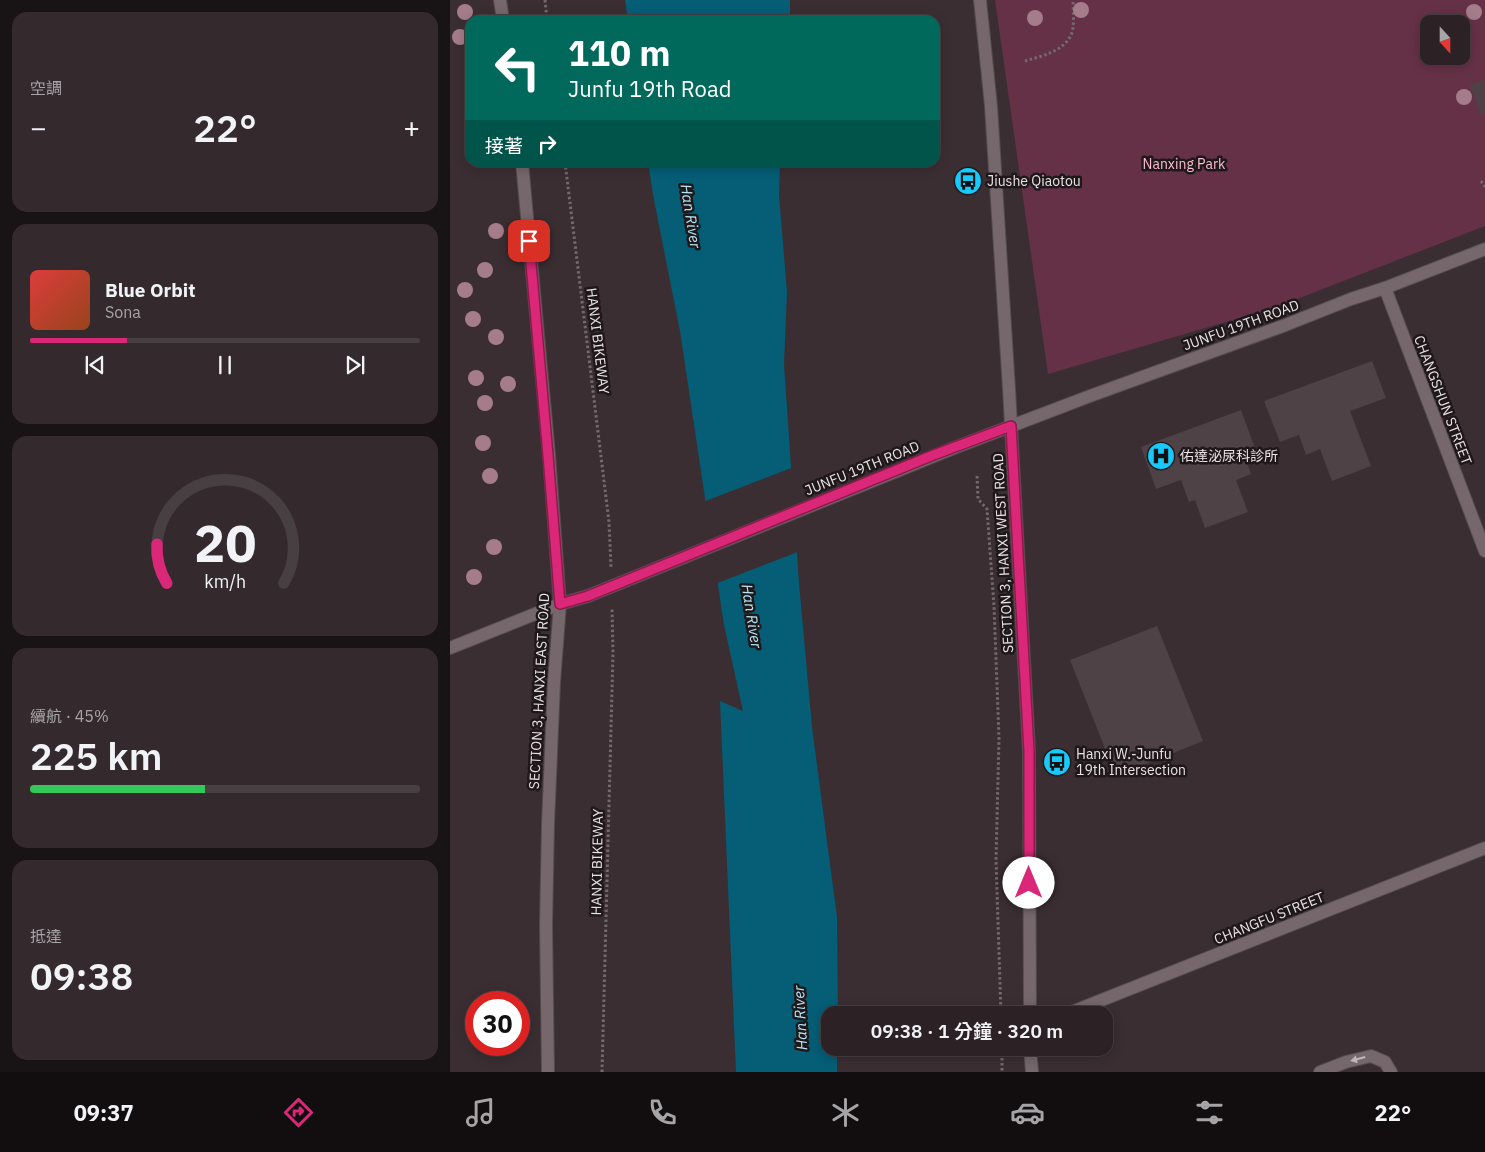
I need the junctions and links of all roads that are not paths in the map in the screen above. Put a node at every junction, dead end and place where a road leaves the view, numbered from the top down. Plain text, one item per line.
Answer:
1 (500, 0) edge
2 (980, 0) edge
3 (502, 15) edge
4 (522, 167) edge
5 (1485, 249) edge
6 (1385, 288) junction
7 (1011, 426) junction
8 (1485, 551) edge
9 (560, 604) junction
10 (450, 648) edge
11 (1485, 848) edge
12 (1030, 1006) edge
13 (1087, 1006) edge
14 (1031, 1056) edge
15 (548, 1072) edge
16 (1032, 1072) edge
17 (1320, 1072) edge
18 (1391, 1072) edge

1 - 3 street
2 - 7 street, SECTION 3, HANXI WEST ROAD
4 - 9 street, SECTION 3, HANXI EAST ROAD
5 - 6 street, JUNFU 19TH ROAD
6 - 7 street, JUNFU 19TH ROAD
6 - 8 street, CHANGSHUN STREET
7 - 9 street, JUNFU 19TH ROAD, bridge
7 - 12 street, SECTION 3, HANXI WEST ROAD
9 - 10 street, JUNFU 19TH ROAD
9 - 15 street, SECTION 3, HANXI EAST ROAD
11 - 13 street, CHANGFU STREET
14 - 16 street
18 -> 17 street

